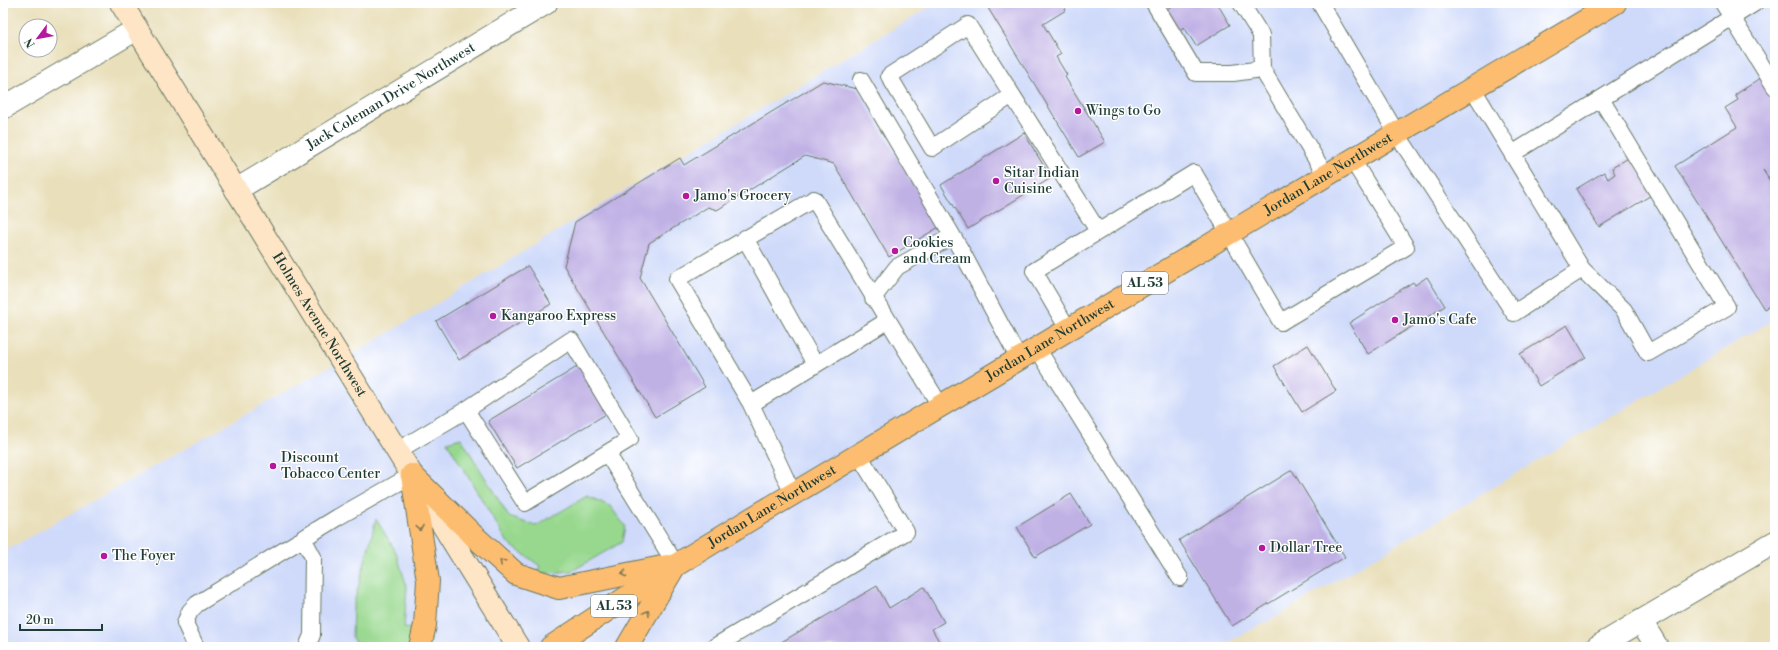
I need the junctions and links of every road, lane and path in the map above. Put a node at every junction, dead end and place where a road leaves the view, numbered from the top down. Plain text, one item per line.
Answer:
1 (121, 3) edge
2 (546, 3) edge
3 (1154, 3) edge
4 (1240, 3) edge
5 (1320, 3) edge
6 (1615, 3) edge
7 (1724, 3) edge
8 (1755, 3) edge
9 (1732, 18) junction
10 (137, 29) junction
11 (1262, 69) junction
12 (861, 80) dead end
13 (1775, 88) edge
14 (1473, 89) junction
15 (1012, 95) junction
16 (1601, 99) junction
17 (3, 108) edge
18 (1396, 134) junction
19 (1512, 154) junction
20 (1353, 161) junction
21 (1326, 176) junction
22 (236, 190) junction
23 (1098, 231) junction
24 (1229, 233) junction
25 (952, 236) junction
26 (746, 238) junction
27 (1582, 269) junction
28 (873, 298) junction
29 (887, 321) junction
30 (1068, 329) junction
31 (1028, 354) junction
32 (815, 364) junction
33 (751, 404) junction
34 (941, 407) junction
35 (466, 410) junction
36 (397, 451) junction
37 (607, 453) junction
38 (859, 455) junction
39 (412, 475) junction
40 (793, 494) junction
41 (303, 538) junction
42 (1775, 542) edge
43 (676, 565) junction
44 (1180, 578) dead end
45 (1641, 621) junction
46 (196, 647) edge
47 (307, 647) edge
48 (420, 647) edge
49 (518, 647) edge
50 (551, 647) edge
51 (627, 647) edge
52 (714, 647) edge
53 (1597, 647) edge
54 (1657, 647) edge

1 - 10 main road, Holmes Avenue Northwest
2 - 22 street, Jack Coleman Drive Northwest
3 - 11 lane
4 - 11 lane
5 - 18 lane
6 - 14 main road, Jordan Lane Northwest / AL 53
7 - 9 lane
8 - 9 lane
9 - 13 lane
9 - 16 lane
10 - 17 street
10 - 22 main road, Holmes Avenue Northwest
11 - 21 lane
12 - 25 lane
14 - 18 main road, Jordan Lane Northwest / AL 53
14 - 19 lane
15 - 15 lane
15 - 23 lane
16 - 19 lane
16 - 27 lane
18 - 20 main road, Jordan Lane Northwest / AL 53
18 - 27 lane
19 - 27 lane
20 - 21 main road, Jordan Lane Northwest / AL 53
20 - 24 lane
21 - 24 main road, Jordan Lane Northwest / AL 53
22 - 36 main road, Holmes Avenue Northwest
23 - 24 lane
23 - 30 lane
24 - 30 main road, Jordan Lane Northwest / AL 53
25 - 28 lane
25 - 31 lane
26 - 28 lane
26 - 32 lane
26 - 33 lane
28 - 29 lane
29 - 32 lane
29 - 34 lane
30 - 31 main road, Jordan Lane Northwest / AL 53
31 - 34 main road, Jordan Lane Northwest / AL 53
31 - 44 lane
32 - 33 lane
33 - 40 lane
34 - 38 main road, Jordan Lane Northwest / AL 53
35 - 36 lane
35 - 37 lane
35 - 37 lane
36 - 39 main road, Holmes Avenue Northwest
37 - 43 lane
38 - 40 main road, Jordan Lane Northwest / AL 53
38 - 52 lane
39 - 41 lane
43 -> 39 main road
39 -> 48 main road
39 - 49 main road, Holmes Avenue Northwest
40 - 43 main road, Jordan Lane Northwest / AL 53
41 - 46 lane
41 - 47 lane
42 - 45 street
43 - 50 main road, Jordan Lane Northwest / AL 53
51 -> 43 main road
45 - 53 street
45 - 54 street

